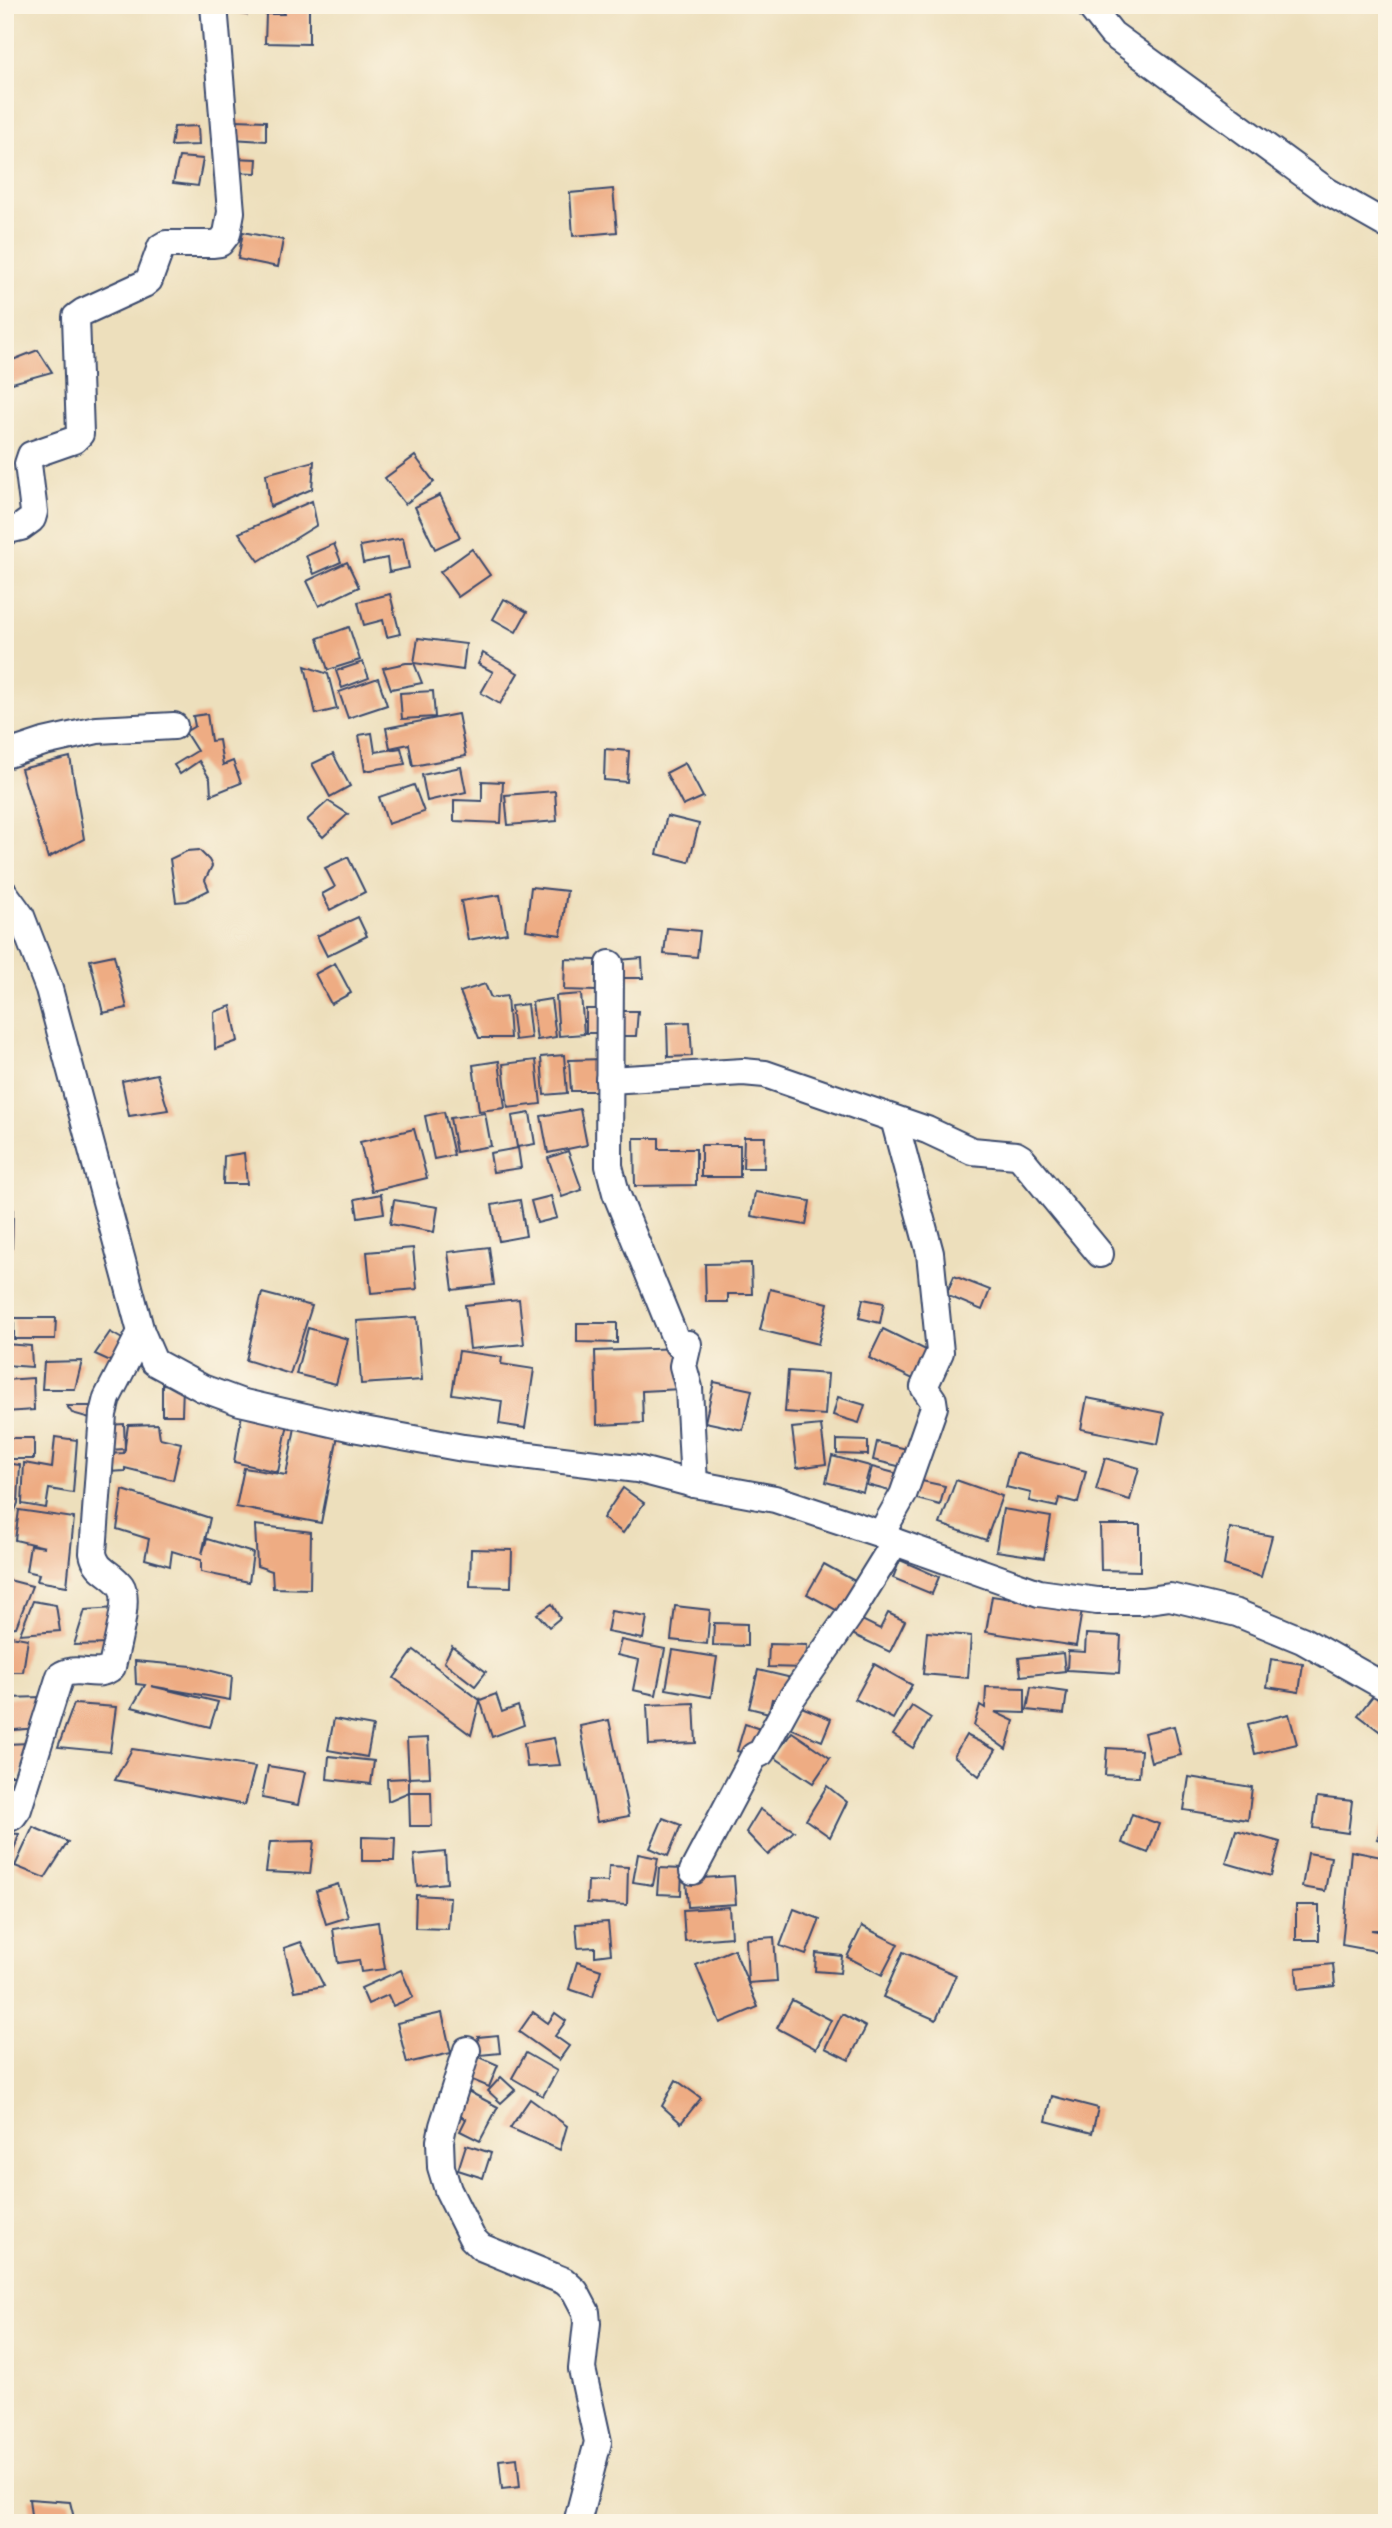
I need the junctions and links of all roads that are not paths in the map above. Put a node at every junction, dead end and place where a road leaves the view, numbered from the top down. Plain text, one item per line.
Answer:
1 (214, 5) edge
2 (1089, 5) edge
3 (1387, 225) edge
4 (5, 531) edge
5 (174, 726) dead end
6 (5, 755) edge
7 (5, 894) edge
8 (610, 964) dead end
9 (609, 1080) junction
10 (894, 1119) junction
11 (1100, 1254) dead end
12 (141, 1332) junction
13 (694, 1484) junction
14 (888, 1538) junction
15 (1387, 1688) edge
16 (5, 1820) edge
17 (693, 1871) dead end
18 (467, 2050) dead end
19 (577, 2523) edge

1 - 4 street
2 - 3 street
5 - 6 street
7 - 12 street
8 - 9 street
9 - 10 street
9 - 13 street
10 - 11 street
10 - 14 street
12 - 13 street
12 - 16 street
13 - 14 street
14 - 15 street
14 - 17 street
18 - 19 street

